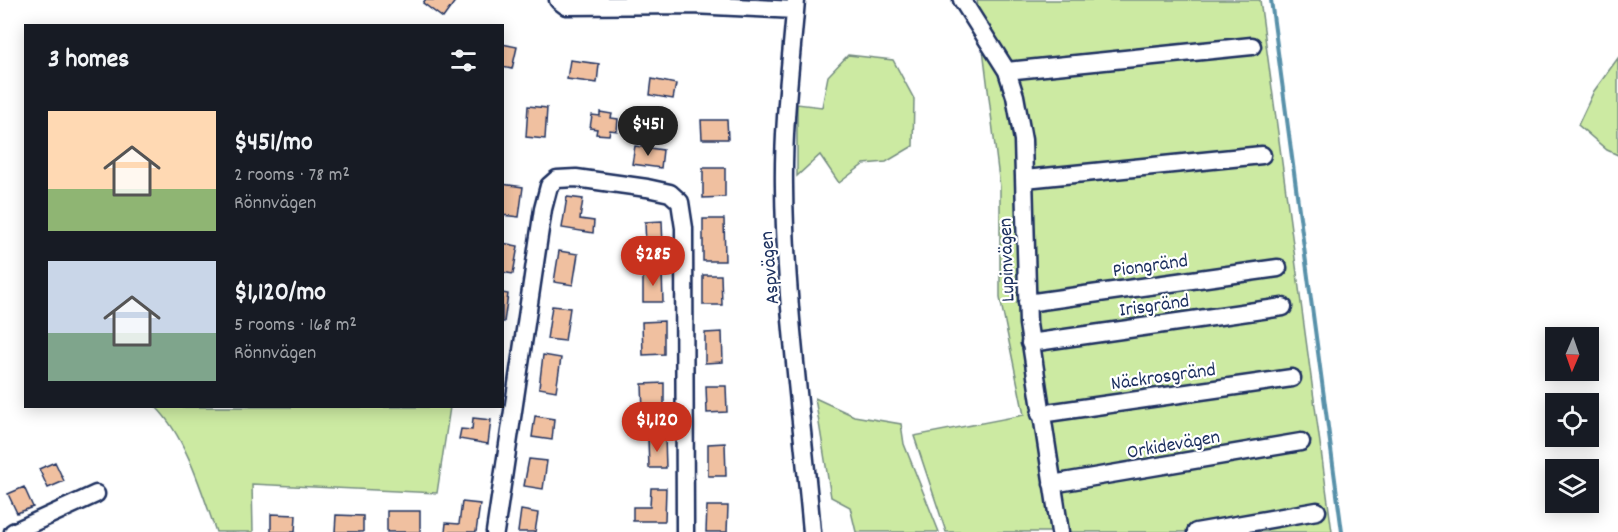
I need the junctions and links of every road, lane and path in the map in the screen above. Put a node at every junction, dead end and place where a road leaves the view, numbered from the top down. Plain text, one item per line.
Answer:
1 (558, 0) edge
2 (962, 0) edge
3 (731, 3) edge
4 (796, 5) edge
5 (1251, 46) dead end
6 (1007, 71) junction
7 (1262, 155) dead end
8 (1025, 179) junction
9 (1278, 268) dead end
10 (1027, 303) junction
11 (1283, 307) dead end
12 (1030, 343) junction
13 (1292, 378) dead end
14 (1040, 414) junction
15 (1301, 442) dead end
16 (1052, 484) junction
17 (96, 494) dead end
18 (1317, 511) dead end
19 (13, 532) edge
20 (495, 532) edge
21 (685, 532) edge
22 (812, 532) edge
23 (1060, 532) edge
24 (1196, 532) edge

1 - 3 street
2 - 6 street, Lupinvägen
3 - 4 street
4 - 22 street, Aspvägen
5 - 6 street
6 - 8 street, Lupinvägen
7 - 8 street
8 - 10 street, Lupinvägen
9 - 10 street, Piongränd
10 - 12 street, Lupinvägen
11 - 12 street, Irisgränd
12 - 14 street, Lupinvägen
13 - 14 street, Näckrosgränd
14 - 16 street, Lupinvägen
15 - 16 street, Orkidevägen
16 - 23 street, Lupinvägen
17 - 19 street
18 - 24 street
20 - 21 street

